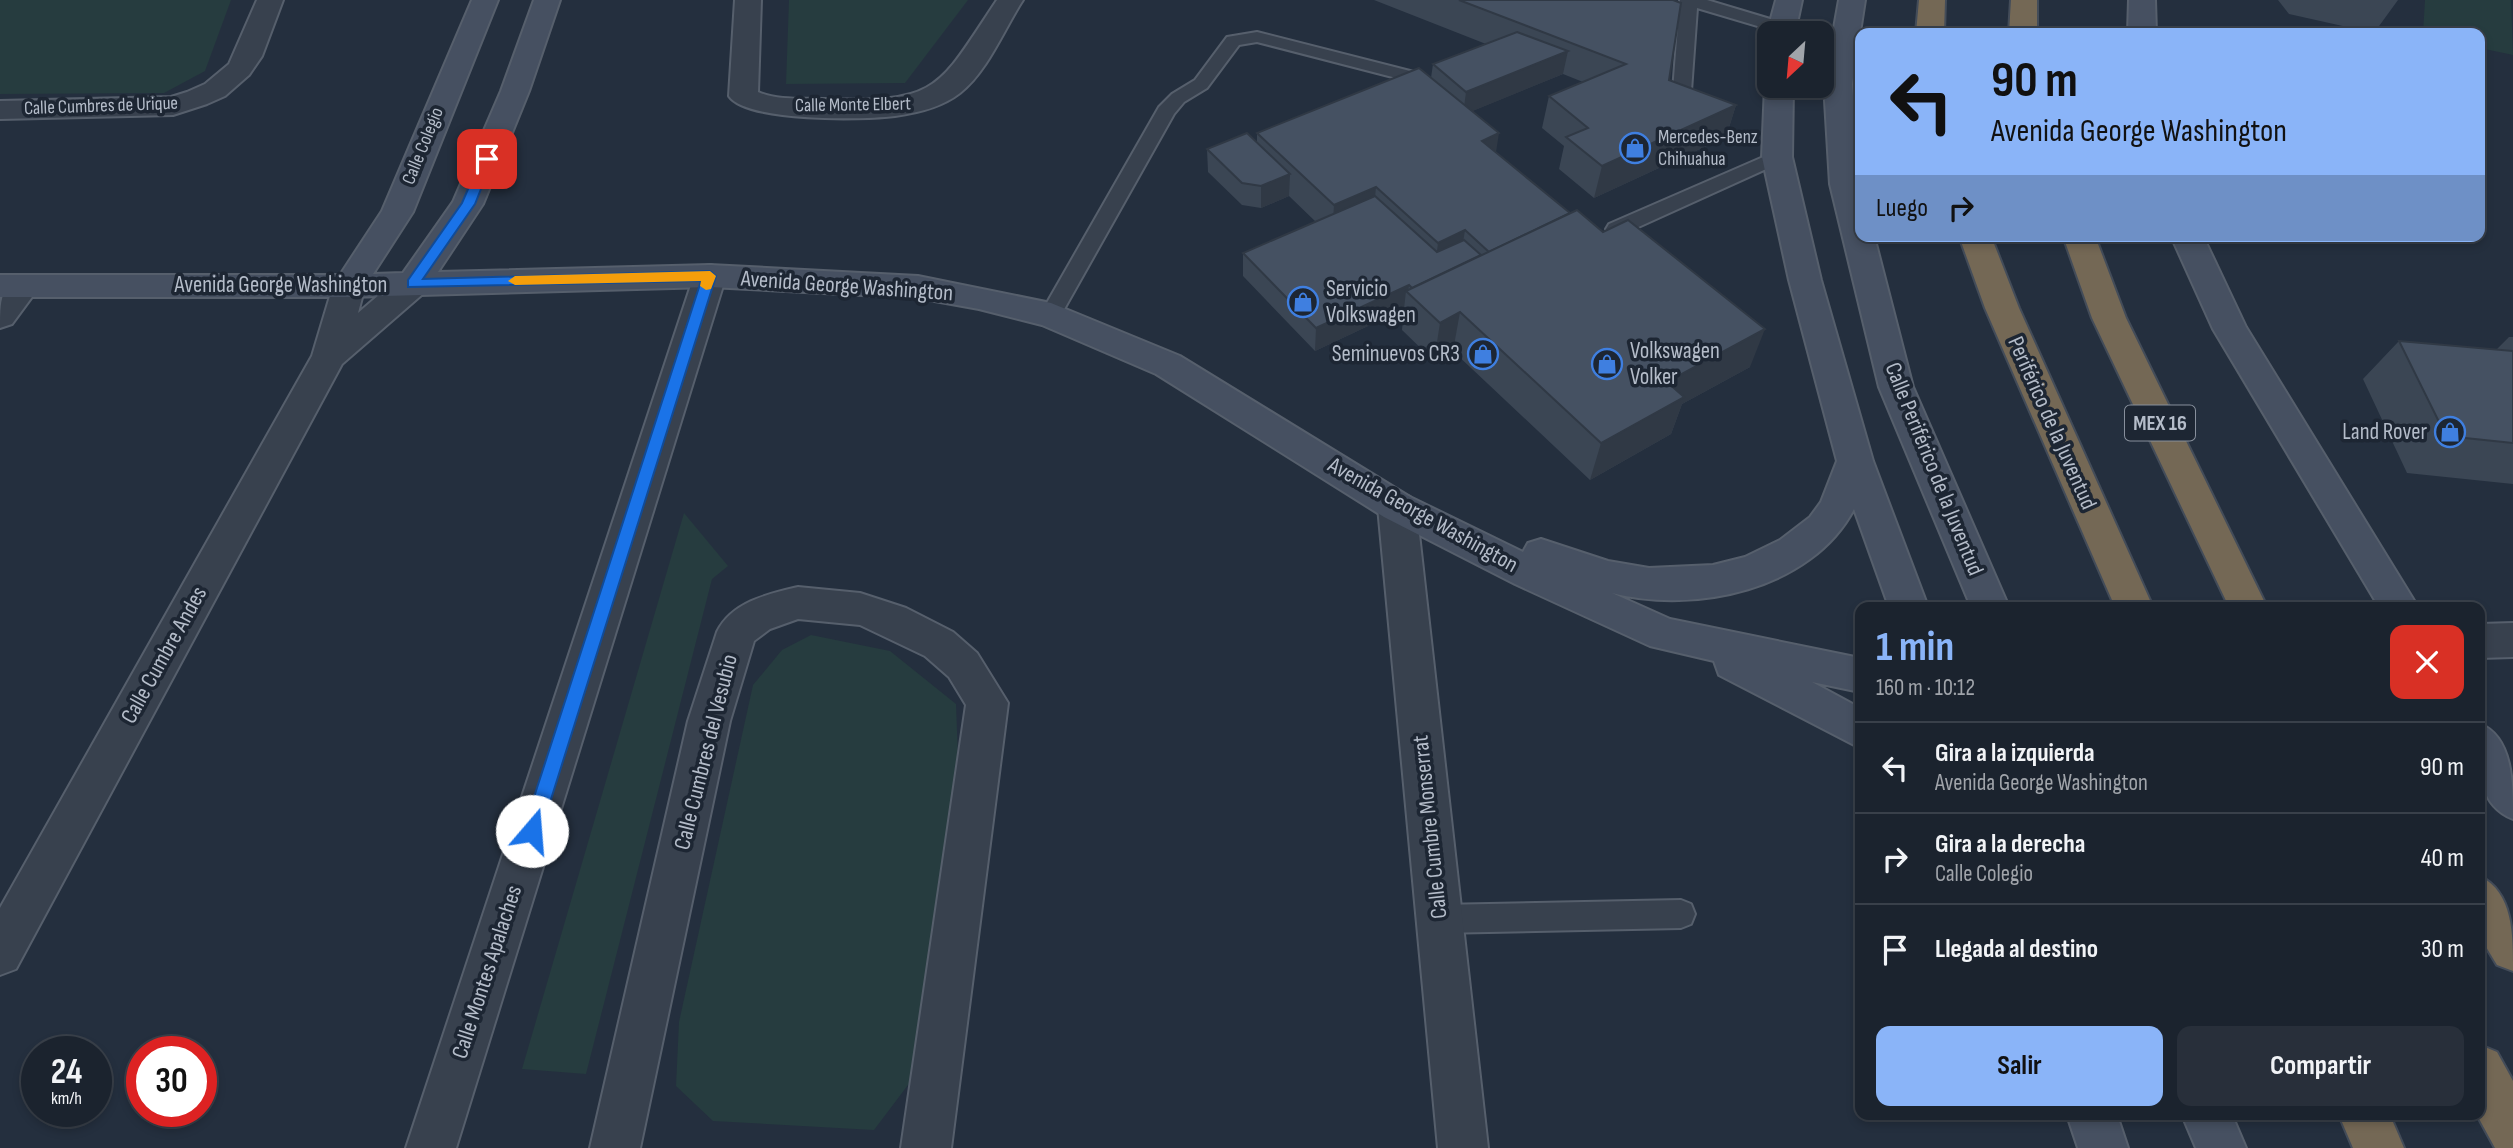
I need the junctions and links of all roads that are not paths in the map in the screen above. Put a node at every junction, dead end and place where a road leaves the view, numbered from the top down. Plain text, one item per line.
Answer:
1 (270, 0) edge
2 (485, 0) edge
3 (547, 0) edge
4 (748, 0) edge
5 (1010, 0) edge
6 (1789, 0) edge
7 (1852, 0) edge
8 (1932, 0) edge
9 (2024, 0) edge
10 (2142, 0) edge
11 (1783, 21) edge
12 (1757, 22) edge
13 (1930, 28) edge
14 (2023, 28) edge
15 (2142, 28) edge
16 (1408, 76) edge
17 (1682, 91) edge
18 (1779, 98) edge
19 (0, 110) edge
20 (1777, 157) junction
21 (1855, 224) edge
22 (1616, 229) edge
23 (1860, 242) edge
24 (1977, 242) edge
25 (2081, 242) edge
26 (2190, 242) edge
27 (710, 276) junction
28 (413, 284) junction
29 (12, 286) edge
30 (349, 286) junction
31 (1051, 315) junction
32 (0, 316) edge
33 (328, 356) junction
34 (1855, 461) junction
35 (1397, 507) junction
36 (1906, 602) edge
37 (1988, 602) edge
38 (2132, 602) edge
39 (2246, 602) edge
40 (2396, 602) edge
41 (1664, 634) junction
42 (2513, 640) edge
43 (2485, 641) edge
44 (1855, 674) edge
45 (1855, 727) edge
46 (2485, 751) edge
47 (2513, 799) edge
48 (2485, 905) edge
49 (1681, 914) dead end
50 (1439, 919) junction
51 (2513, 948) edge
52 (0, 953) edge
53 (2485, 1079) edge
54 (2093, 1120) edge
55 (2209, 1120) edge
56 (2366, 1120) edge
57 (2513, 1132) edge
58 (431, 1148) edge
59 (615, 1148) edge
60 (926, 1148) edge
61 (1463, 1148) edge
62 (2103, 1148) edge
63 (2221, 1148) edge
64 (2379, 1148) edge

1 - 19 street, Calle Cumbres de Urique
2 - 30 main road, Calle Colegio
3 - 28 main road
4 - 5 street, Calle Monte Elbert
6 - 11 main road
7 - 21 main road, Calle Periférico de la Juventud
8 - 13 highway
9 - 14 highway
10 - 15 main road
12 - 17 lane
16 - 31 lane
18 - 20 main road
20 - 22 lane
20 - 34 main road
23 - 37 main road, Calle Periférico de la Juventud
24 - 38 highway, Periférico de la Juventud
25 - 39 highway, MEX 16
26 - 40 main road
27 - 28 main road, Avenida George Washington
27 - 31 main road, Avenida George Washington
27 - 58 street, Calle Montes Apalaches
28 - 30 main road, Avenida George Washington
28 - 33 street, Calle Cumbre Andes
29 - 30 main road, Avenida George Washington
29 - 32 street
30 - 33 street, Calle Cumbre Andes
31 - 35 main road, Avenida George Washington
33 - 52 street, Calle Cumbre Andes
34 - 35 main road
34 - 36 main road
35 - 41 main road, Avenida George Washington
35 - 50 street, Calle Cumbre Monserrat
41 - 44 main road, Avenida George Washington
41 - 45 main road
42 - 43 street
46 - 47 main road
48 - 51 highway
49 - 50 lane
50 - 61 street, Calle Cumbre Monserrat
53 - 57 highway
54 - 62 main road
55 - 63 main road
56 - 64 highway
59 - 60 street, Calle Cumbres del Vesubio

